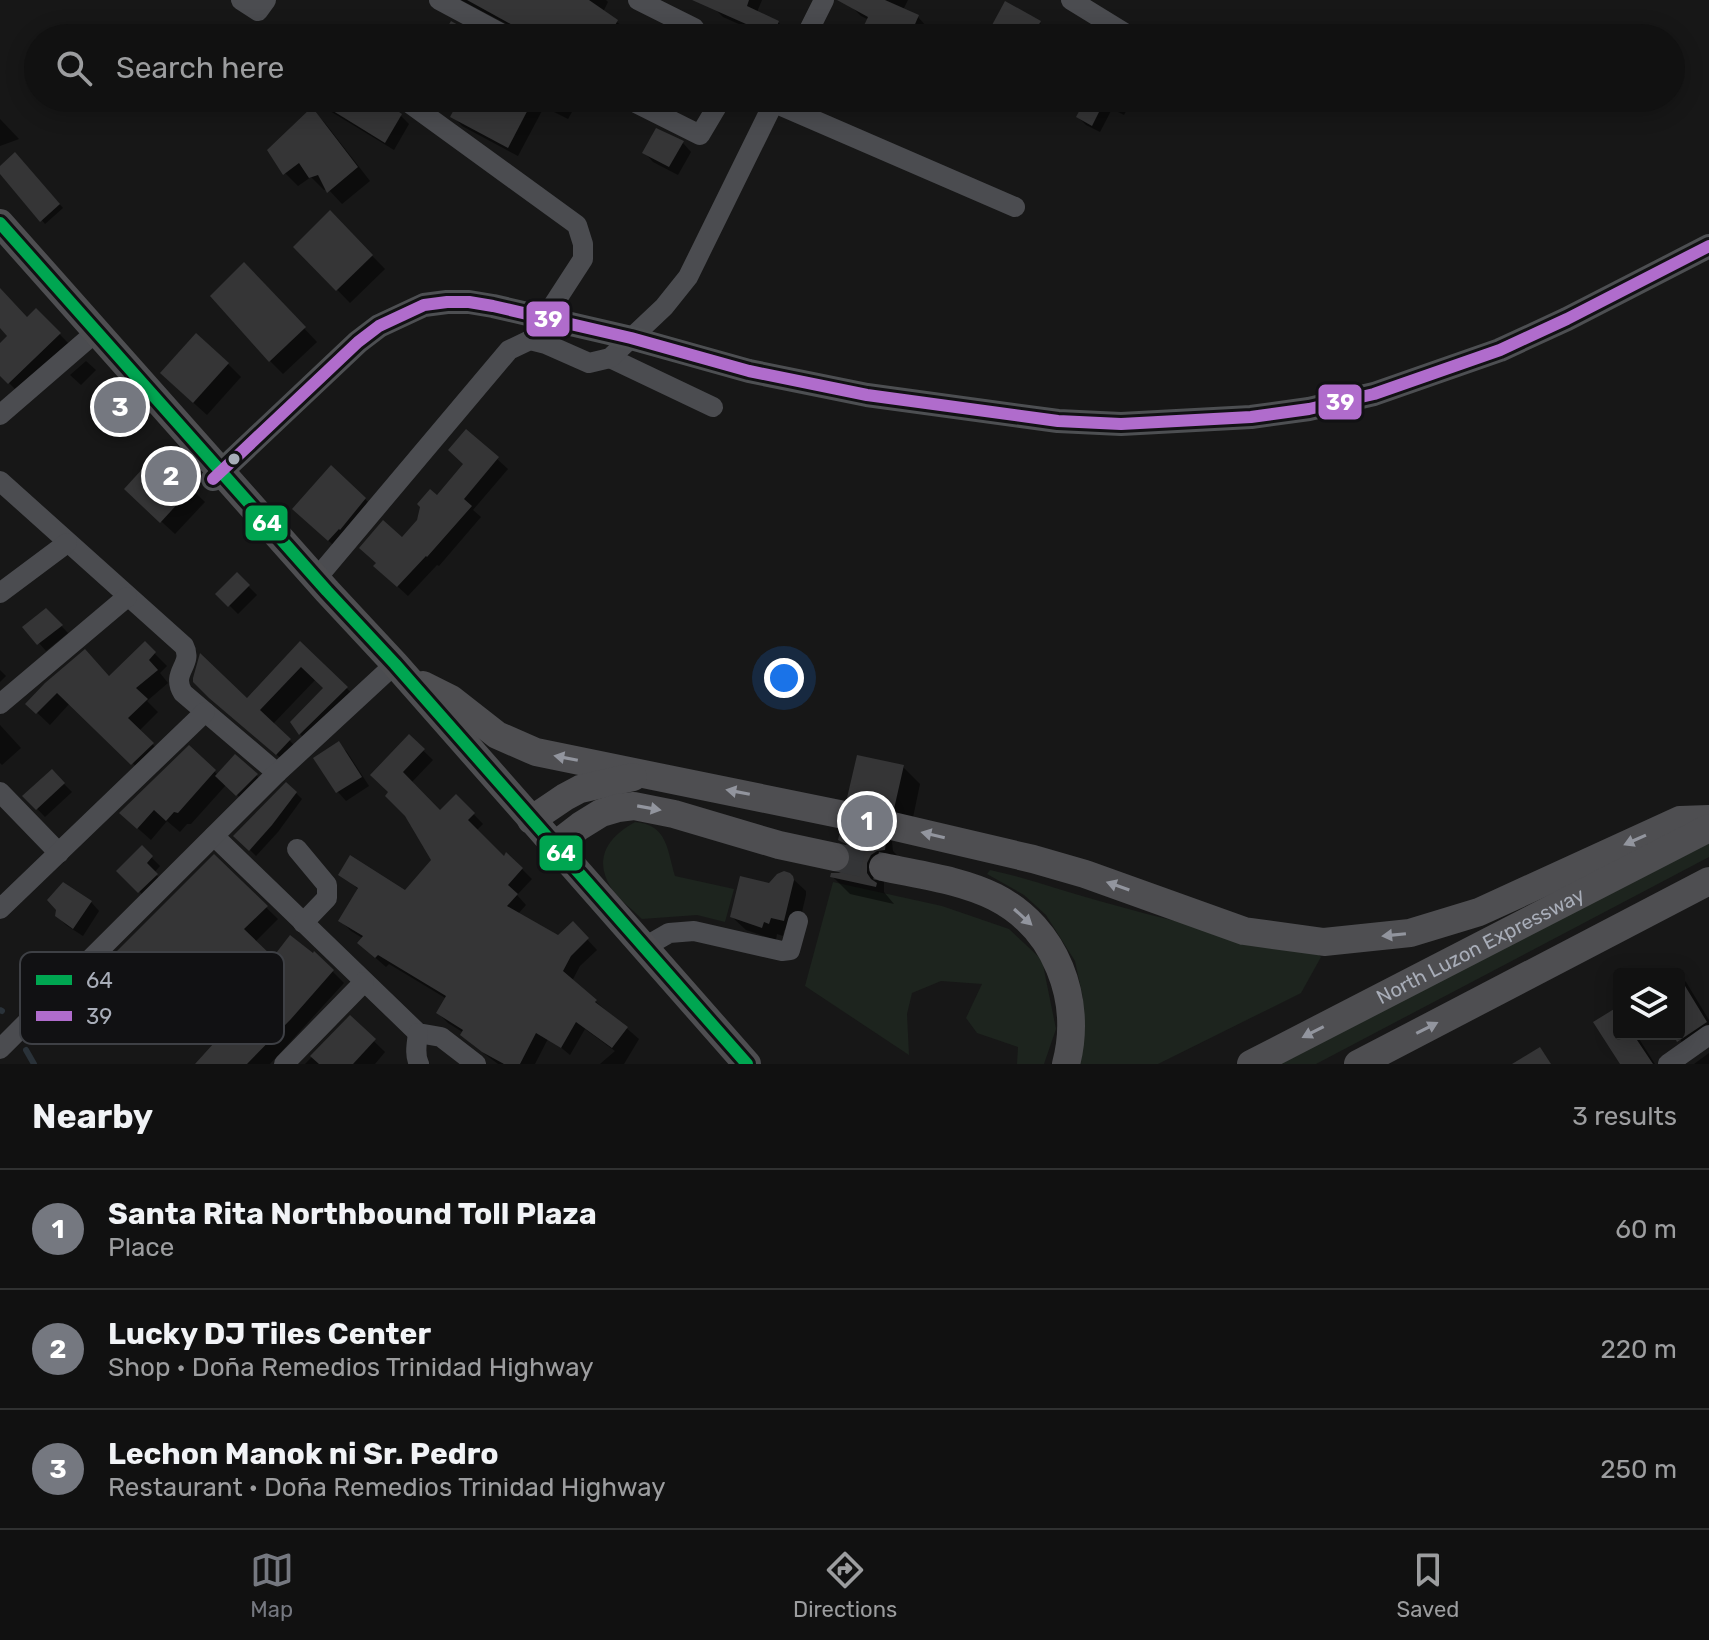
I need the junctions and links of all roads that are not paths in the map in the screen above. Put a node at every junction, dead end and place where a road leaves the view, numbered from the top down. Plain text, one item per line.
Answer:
1 (241, 0) edge
2 (266, 0) edge
3 (439, 0) edge
4 (638, 0) edge
5 (824, 0) edge
6 (1071, 0) edge
7 (484, 24) edge
8 (686, 24) edge
9 (812, 24) edge
10 (1110, 24) edge
11 (421, 112) edge
12 (654, 112) edge
13 (714, 112) edge
14 (765, 112) edge
15 (798, 112) edge
16 (1015, 207) dead end
17 (0, 223) edge
18 (1709, 246) edge
19 (96, 332) junction
20 (631, 338) junction
21 (530, 340) junction
22 (610, 358) junction
23 (713, 407) dead end
24 (0, 415) edge
25 (213, 479) dead end
26 (0, 481) edge
27 (67, 543) junction
28 (316, 579) junction
29 (0, 593) edge
30 (127, 597) junction
31 (400, 670) junction
32 (0, 704) edge
33 (205, 712) junction
34 (277, 773) junction
35 (642, 775) junction
36 (0, 792) edge
37 (844, 815) tunnel mouth
38 (1709, 819) edge
39 (531, 820) junction
40 (892, 826) tunnel mouth
41 (1709, 828) edge
42 (214, 836) junction
43 (554, 846) junction
44 (297, 849) dead end
45 (59, 853) junction
46 (835, 857) tunnel mouth
47 (883, 867) tunnel mouth
48 (1709, 881) edge
49 (0, 909) edge
50 (798, 921) dead end
51 (303, 923) junction
52 (643, 948) junction
53 (97, 952) edge
54 (364, 982) junction
55 (20, 1029) edge
56 (418, 1033) junction
57 (1709, 1035) edge
58 (0, 1049) edge
59 (284, 1064) edge
60 (419, 1064) edge
61 (476, 1064) edge
62 (747, 1064) edge
63 (1066, 1064) edge
64 (1251, 1064) edge
65 (1358, 1064) edge
66 (1668, 1064) edge

1 - 2 street
3 - 7 street
4 - 8 street
5 - 9 street
6 - 10 street
11 - 21 street
12 - 13 street
14 - 20 street
15 - 16 street
17 - 19 highway
18 - 20 main road
19 - 24 street
19 - 28 highway
20 - 22 street
20 - 25 main road
21 - 22 street
21 - 28 street
22 - 23 street
26 - 27 street
27 - 29 street
27 - 30 street
28 - 31 highway
30 - 32 street
30 - 33 street
31 - 34 street
35 -> 31 highway
31 - 39 highway
33 - 34 street
33 - 45 street
34 - 42 street
37 -> 35 highway
35 - 39 highway
36 - 45 street
38 -> 40 highway
39 - 43 highway
41 -> 64 highway, North Luzon Expressway
42 - 51 street
42 - 53 street
43 -> 46 highway
43 - 52 highway
44 - 51 street
45 - 49 street
47 -> 63 highway
65 -> 48 highway
50 - 52 street
51 - 54 street
52 - 62 highway
54 - 56 street
54 - 59 street
55 - 58 street
56 - 60 street
56 - 61 street
57 - 66 street

